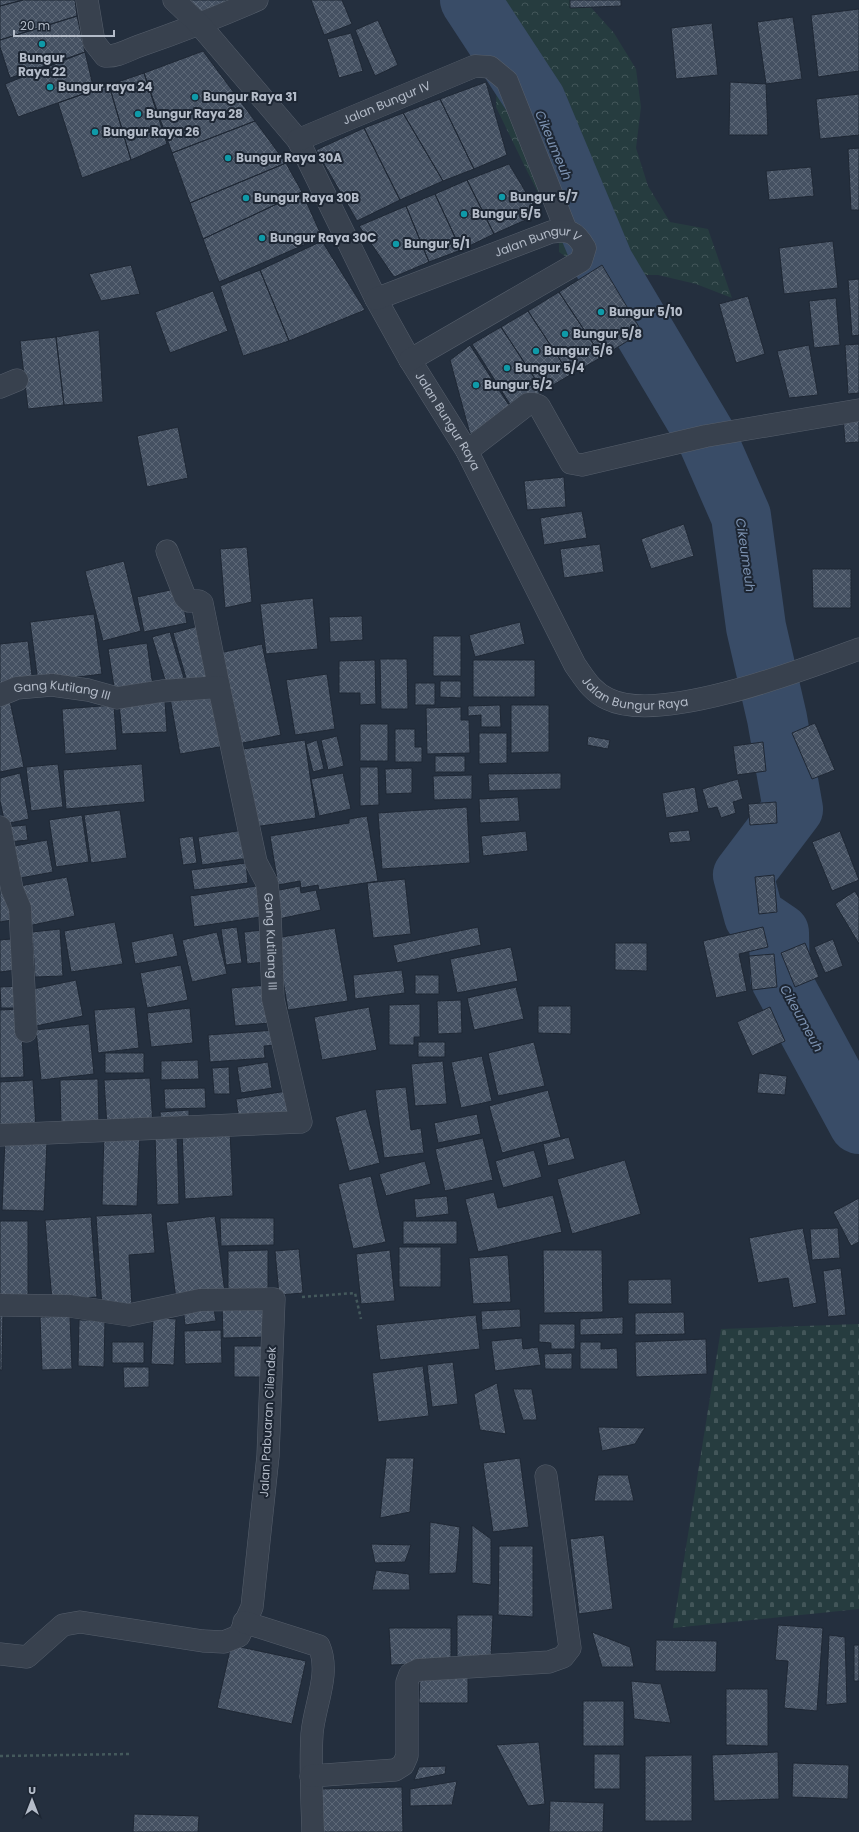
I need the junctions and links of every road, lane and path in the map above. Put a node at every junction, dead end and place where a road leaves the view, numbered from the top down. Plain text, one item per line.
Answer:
1 (87, 0) edge
2 (174, 0) edge
3 (257, 0) edge
4 (200, 25) junction
5 (298, 140) junction
6 (566, 230) junction
7 (376, 299) junction
8 (410, 360) junction
9 (859, 410) edge
10 (467, 451) junction
11 (167, 551) dead end
12 (859, 648) edge
13 (218, 687) junction
14 (0, 695) edge
15 (0, 827) edge
16 (26, 1031) dead end
17 (0, 1135) edge
18 (274, 1299) junction
19 (0, 1305) edge
20 (361, 1319) dead end
21 (546, 1476) dead end
22 (244, 1622) junction
23 (0, 1654) edge
24 (129, 1754) dead end
25 (0, 1756) edge
26 (311, 1776) junction
27 (313, 1832) edge

1 - 4 street
2 - 4 street, Jalan Bungur Raya
3 - 4 street
4 - 5 street, Jalan Bungur Raya
5 - 6 street, Jalan Bungur IV
5 - 7 street, Jalan Bungur Raya
6 - 7 street, Jalan Bungur V
6 - 8 street, Jalan Bungur V
7 - 8 street, Jalan Bungur Raya
8 - 10 street, Jalan Bungur Raya
9 - 10 street
10 - 12 street, Jalan Bungur Raya
11 - 13 street
13 - 14 street, Gang Kutilang III
13 - 17 street, Gang Kutilang III
15 - 16 street
18 - 19 street
18 - 20 path
18 - 22 street, Jalan Pabuaran Cilendek
21 - 26 street
22 - 23 street, Jalan Pabuaran Cilendek
22 - 26 street
24 - 25 path
26 - 27 street

